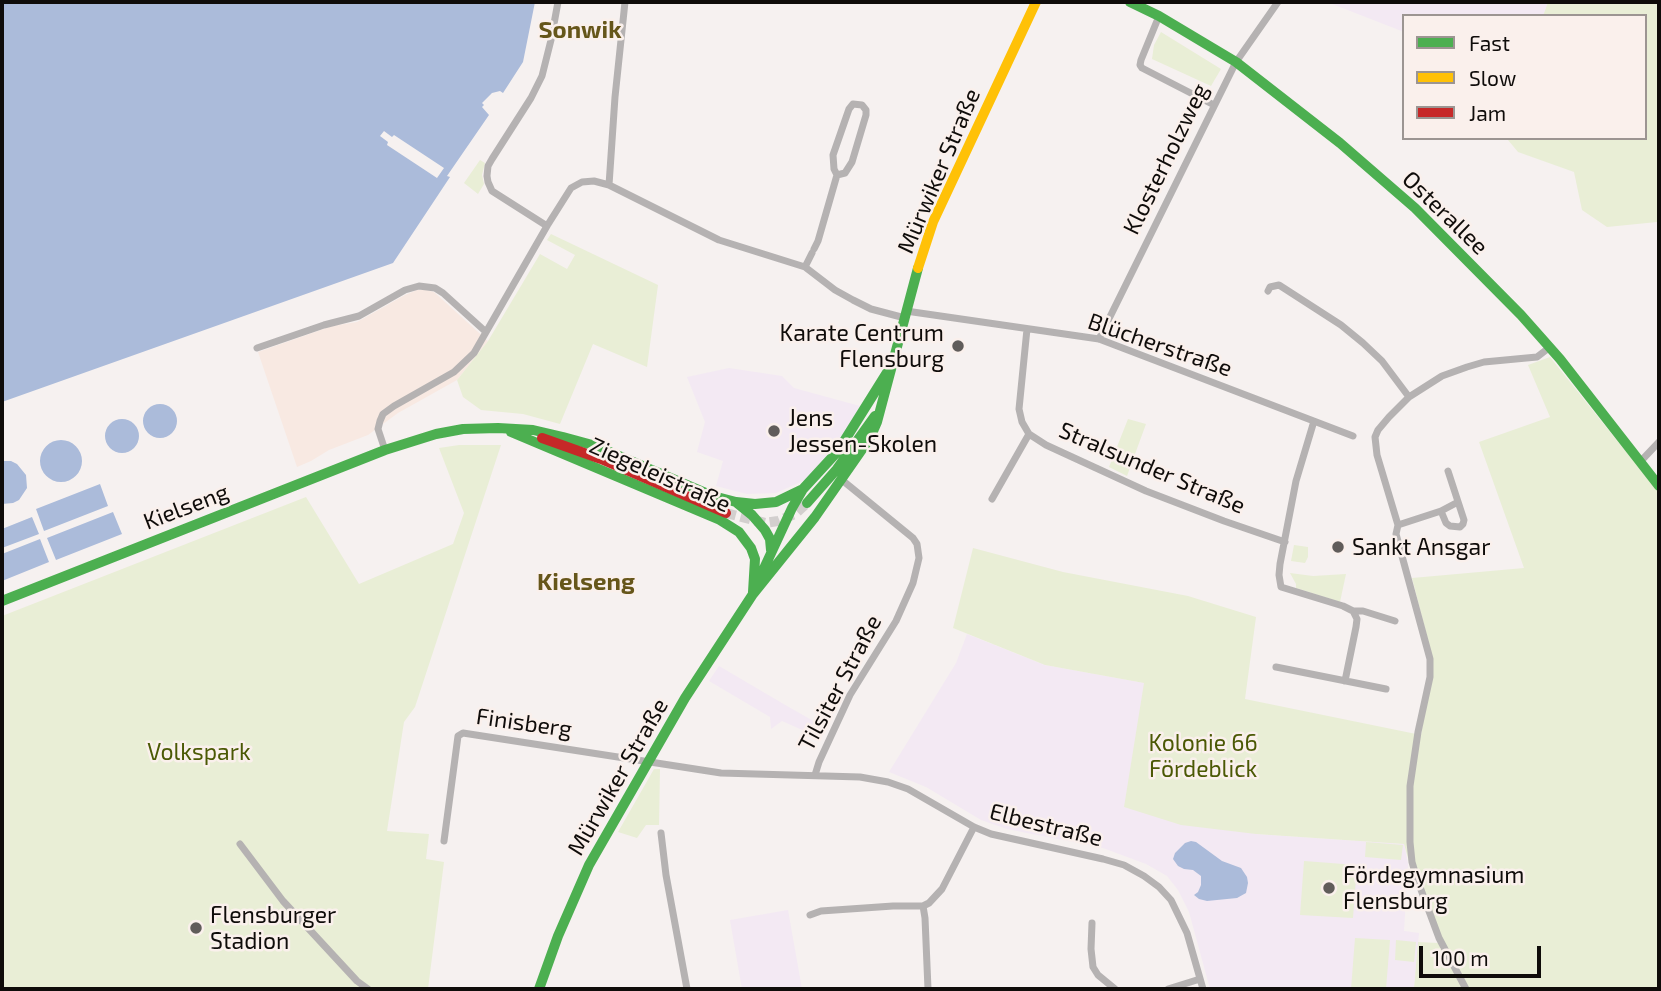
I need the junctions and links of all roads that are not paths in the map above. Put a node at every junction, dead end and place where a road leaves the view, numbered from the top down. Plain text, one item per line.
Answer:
1 (558, 2) edge
2 (625, 2) edge
3 (1036, 2) edge
4 (1130, 2) edge
5 (1278, 2) edge
6 (1159, 16) junction
7 (1236, 62) junction
8 (1214, 105) junction
9 (837, 175) junction
10 (609, 185) junction
11 (547, 226) junction
12 (805, 267) junction
13 (1268, 291) dead end
14 (906, 315) junction
15 (1027, 329) junction
16 (486, 332) junction
17 (1099, 339) junction
18 (1550, 347) junction
19 (257, 348) dead end
20 (893, 362) junction
21 (1409, 397) junction
22 (882, 407) junction
23 (1314, 421) junction
24 (504, 429) junction
25 (1028, 434) junction
26 (1353, 436) dead end
27 (1659, 442) edge
28 (385, 450) junction
29 (1640, 462) junction
30 (1448, 471) dead end
31 (842, 480) junction
32 (1659, 486) edge
33 (803, 489) junction
34 (992, 499) dead end
35 (736, 502) junction
36 (1458, 502) junction
37 (807, 503) tunnel mouth
38 (1441, 511) junction
39 (726, 513) tunnel mouth
40 (1398, 525) junction
41 (1284, 542) junction
42 (771, 552) junction
43 (761, 582) junction
44 (753, 594) junction
45 (2, 601) edge
46 (1353, 611) junction
47 (1395, 621) dead end
48 (1276, 667) dead end
49 (1345, 681) junction
50 (1386, 689) dead end
51 (648, 761) junction
52 (815, 775) junction
53 (975, 827) junction
54 (661, 833) dead end
55 (444, 841) dead end
56 (240, 844) dead end
57 (923, 906) junction
58 (810, 915) dead end
59 (1092, 923) dead end
60 (1200, 979) junction
61 (368, 989) edge
62 (538, 989) edge
63 (687, 989) edge
64 (929, 989) edge
65 (1115, 989) edge
66 (1168, 989) edge
67 (1203, 989) edge
68 (1466, 989) edge

1 - 11 street
2 - 10 street
3 - 14 street, Mürwiker Straße
4 - 6 street, Osterallee
5 - 7 street, Klosterholzweg
6 - 7 street, Osterallee
6 - 8 street
7 - 8 street, Klosterholzweg
7 - 18 street, Osterallee
8 - 17 street, Klosterholzweg
9 - 9 street
9 - 12 street
10 - 11 street
10 - 12 street
11 - 16 street
12 - 14 street, Blücherstraße
13 - 21 street
14 - 15 street, Blücherstraße
14 - 20 street, Mürwiker Straße
15 - 17 street, Blücherstraße
15 - 25 street, Stralsunder Straße
16 - 19 street
16 - 28 street
17 - 23 street, Blücherstraße
18 - 21 street
18 - 29 street, Osterallee
20 - 22 street, Mürwiker Straße
20 - 33 street, Mürwiker Straße
21 - 40 street
22 - 31 street, Mürwiker Straße
22 - 37 street
23 - 26 street, Blücherstraße
23 - 41 street
24 - 28 street, Ziegeleistraße
24 - 35 street, Ziegeleistraße
24 - 39 street, Ziegeleistraße
24 - 44 street, Ziegeleistraße
25 - 34 street
25 - 41 street, Stralsunder Straße
27 - 29 street
28 - 45 street, Kielseng
29 - 32 street, Osterallee
30 - 36 street
31 - 43 street, Mürwiker Straße
31 - 52 street, Tilsiter Straße
33 - 35 street, Ziegeleistraße
33 - 42 street, Mürwiker Straße
35 - 42 street, Ziegeleistraße
36 - 38 street
36 - 38 street
38 - 40 street
40 - 68 street
41 - 46 street
42 - 43 street
42 - 44 street, Mürwiker Straße
43 - 44 street, Mürwiker Straße
44 - 51 street, Mürwiker Straße
46 - 47 street
46 - 49 street
48 - 49 street
49 - 50 street
51 - 52 street, Tilsiter Straße
51 - 55 street, Finisberg
51 - 62 street, Mürwiker Straße
52 - 53 street, Elbestraße
53 - 57 street
53 - 60 street, Elbestraße
54 - 63 street
56 - 61 street
57 - 58 street
57 - 64 street
59 - 65 street
60 - 66 street
60 - 67 street, Elbestraße

